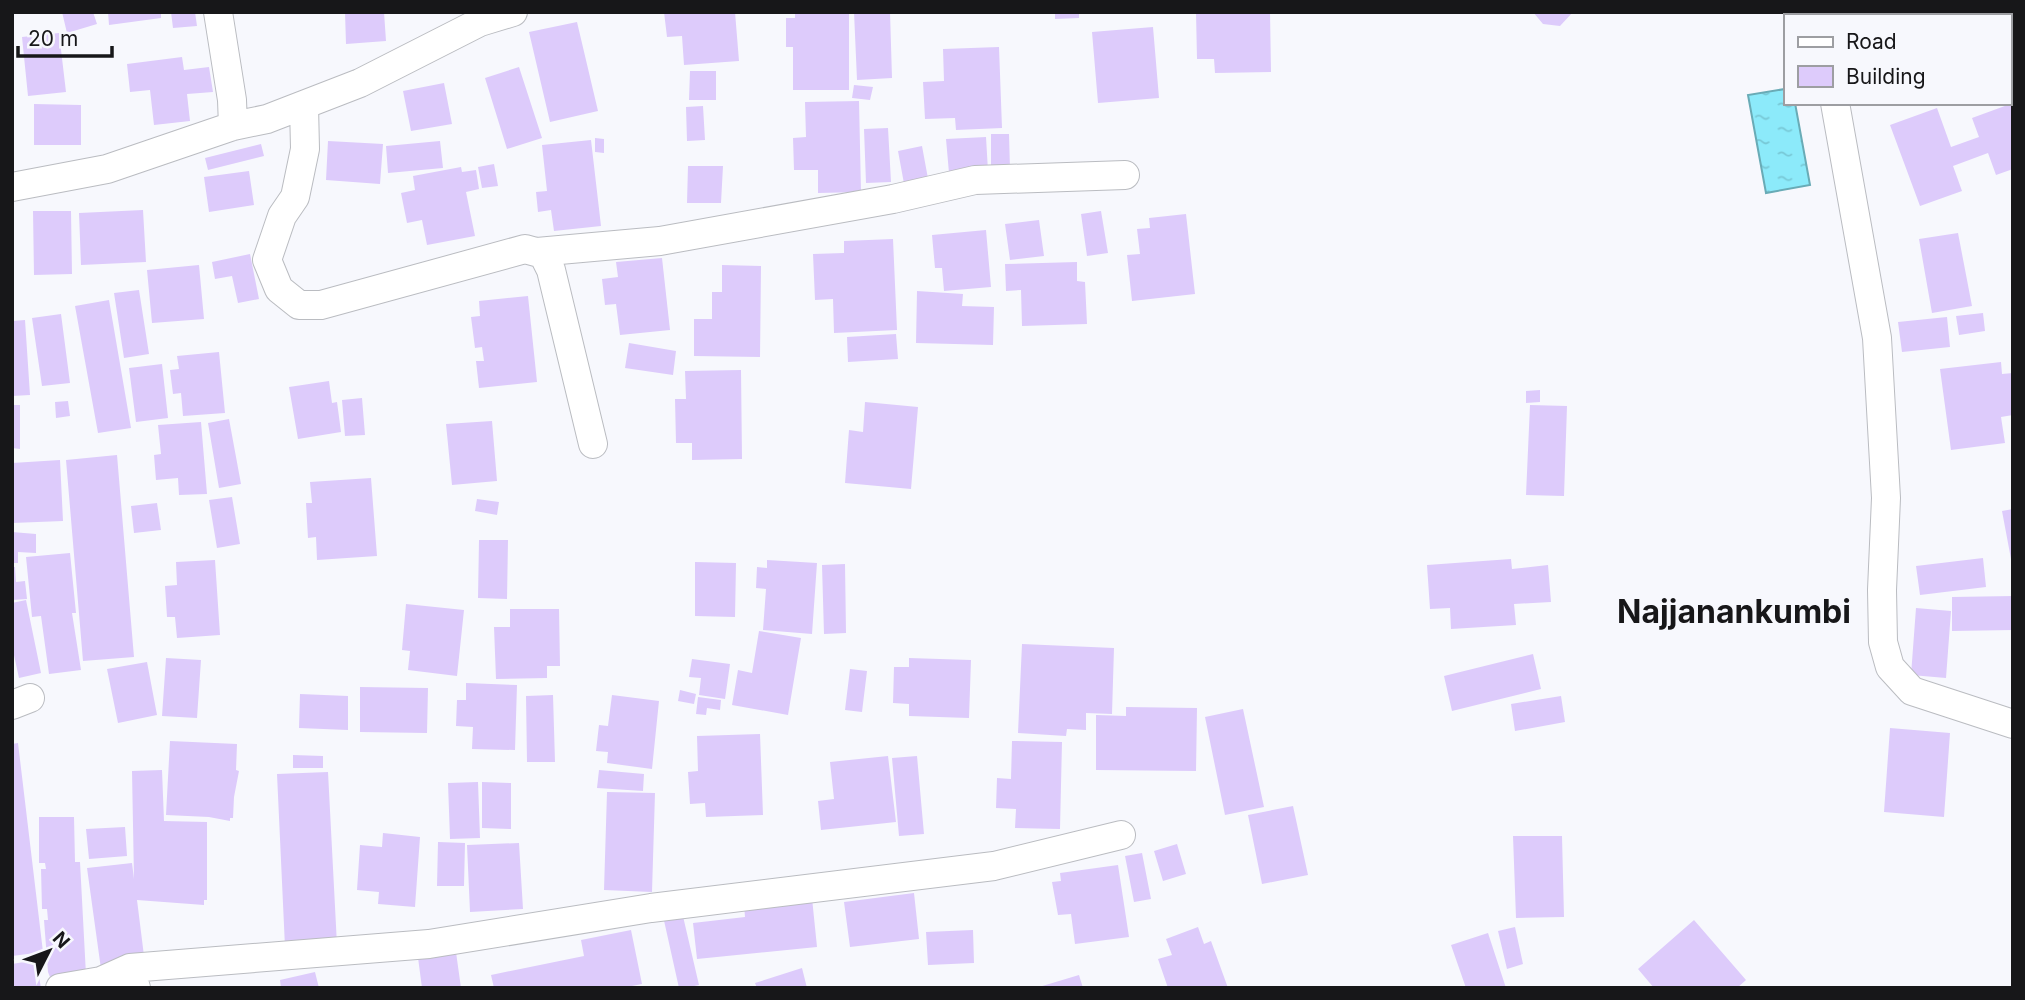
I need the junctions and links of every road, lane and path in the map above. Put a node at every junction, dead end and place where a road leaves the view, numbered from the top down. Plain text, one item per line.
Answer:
1 (218, 12) edge
2 (513, 12) edge
3 (304, 105) junction
4 (1835, 105) edge
5 (233, 126) junction
6 (1125, 175) dead end
7 (12, 187) edge
8 (537, 253) junction
9 (593, 444) dead end
10 (2013, 724) edge
11 (1121, 835) dead end
12 (133, 978) edge
13 (60, 988) edge

1 - 5 street
2 - 3 street
3 - 5 street
3 - 8 street
4 - 10 street
5 - 7 street
6 - 8 street
8 - 9 street
11 - 12 street
12 - 13 street

